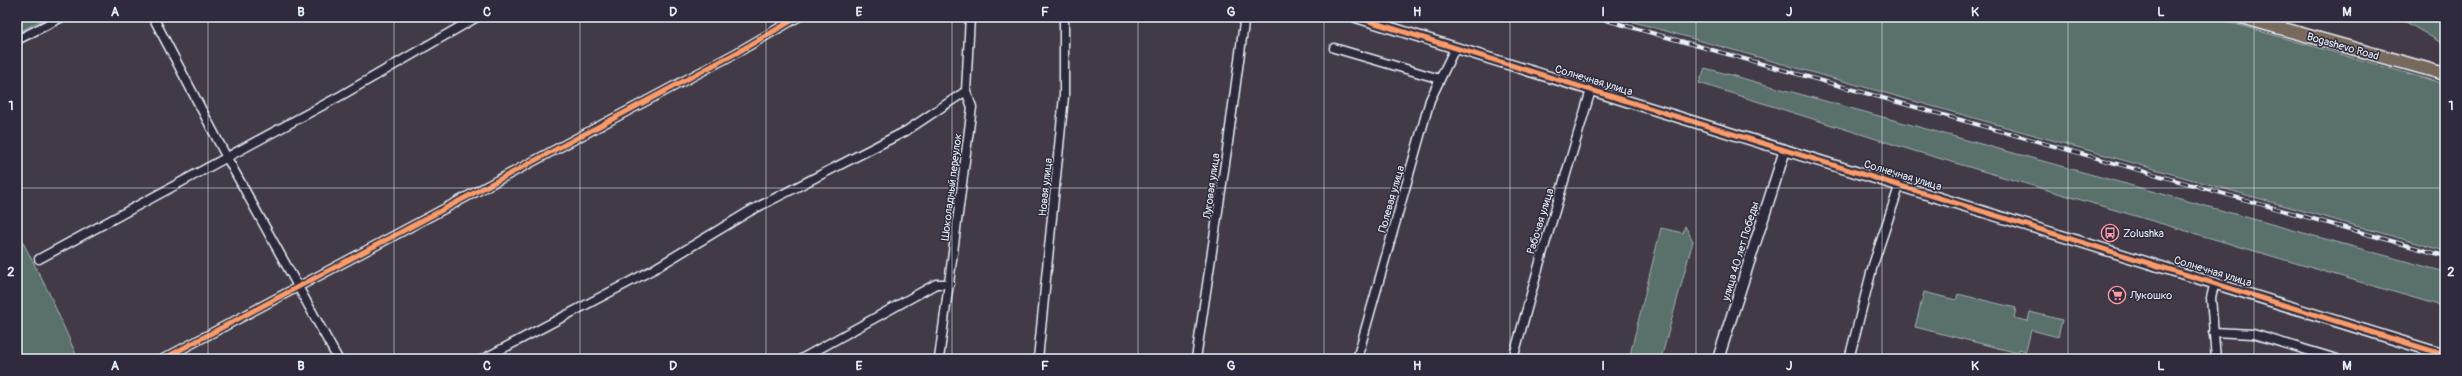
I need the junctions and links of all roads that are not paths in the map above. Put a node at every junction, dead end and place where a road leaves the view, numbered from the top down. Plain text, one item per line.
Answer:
1 (62, 17) edge
2 (153, 17) edge
3 (477, 17) edge
4 (798, 17) edge
5 (970, 17) edge
6 (1064, 17) edge
7 (1247, 17) edge
8 (1356, 17) edge
9 (2241, 17) edge
10 (17, 40) edge
11 (1334, 48) dead end
12 (1455, 48) junction
13 (2445, 74) edge
14 (1440, 79) junction
15 (1592, 90) junction
16 (966, 91) junction
17 (1784, 150) junction
18 (226, 156) junction
19 (1900, 184) junction
20 (39, 259) dead end
21 (2215, 282) junction
22 (950, 284) junction
23 (299, 285) junction
24 (2213, 332) junction
25 (2445, 355) edge
26 (163, 359) edge
27 (338, 359) edge
28 (483, 359) edge
29 (801, 359) edge
30 (939, 359) edge
31 (1038, 359) edge
32 (1196, 359) edge
33 (1357, 359) edge
34 (1513, 359) edge
35 (1718, 359) edge
36 (1849, 359) edge
37 (2216, 359) edge
38 (2337, 359) edge

1 - 10 street
2 - 18 street
3 - 18 street
4 - 23 street
5 - 16 street, Шоколадный переулок
6 - 31 street, Новая улица
7 - 32 street, Луговая улица
8 - 12 street, Солнечная улица
9 - 13 main road, Bogashevo Road
11 - 14 street
12 - 14 street, Полевая улица
12 - 15 street, Солнечная улица
14 - 33 street, Полевая улица
15 - 17 street, Солнечная улица
15 - 34 street, Рабочая улица
16 - 22 street, Шоколадный переулок
16 - 28 street
17 - 19 street, Солнечная улица
17 - 35 street, улица 40 лет Победы
18 - 20 street
18 - 23 street
19 - 21 street, Солнечная улица
19 - 36 street
21 - 24 street
21 - 25 street, Солнечная улица
22 - 29 street
22 - 30 street, Шоколадный переулок
23 - 26 street
23 - 27 street
24 - 37 street
24 - 38 street

